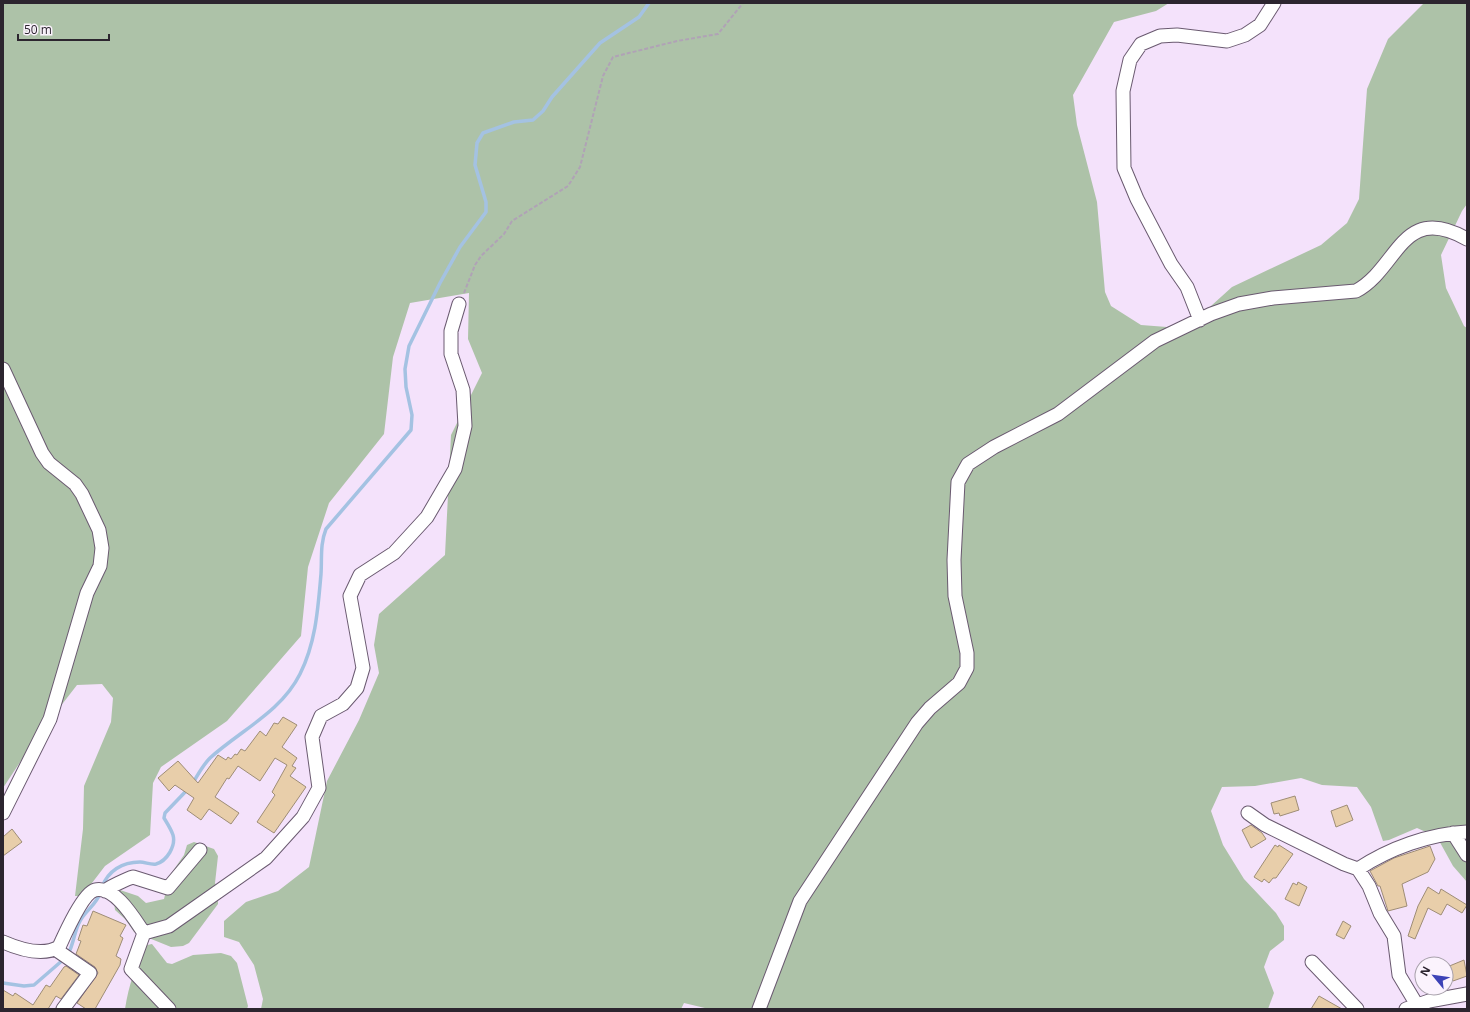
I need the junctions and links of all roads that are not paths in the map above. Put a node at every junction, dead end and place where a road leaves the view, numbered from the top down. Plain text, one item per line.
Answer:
1 (1274, 3) edge
2 (1467, 239) edge
3 (459, 304) road end
4 (1200, 320) junction
5 (3, 369) edge
6 (3, 813) edge
7 (1248, 813) dead end
8 (1467, 832) edge
9 (1454, 833) junction
10 (200, 850) dead end
11 (1467, 855) edge
12 (1358, 869) junction
13 (101, 890) junction
14 (144, 933) junction
15 (3, 942) edge
16 (62, 954) junction
17 (1312, 962) dead end
18 (1467, 994) edge
19 (1412, 1007) edge
20 (63, 1009) edge
21 (169, 1009) edge
22 (759, 1009) edge
23 (1357, 1009) edge

1 - 4 street
2 - 4 street
3 - 14 street
4 - 22 street
5 - 6 street
7 - 12 street
8 - 9 street
9 - 11 street
9 - 12 street
10 - 13 street
12 - 19 street
13 - 14 street
13 - 16 street
14 - 21 street
15 - 16 street
16 - 20 street
17 - 23 street
18 - 19 street

